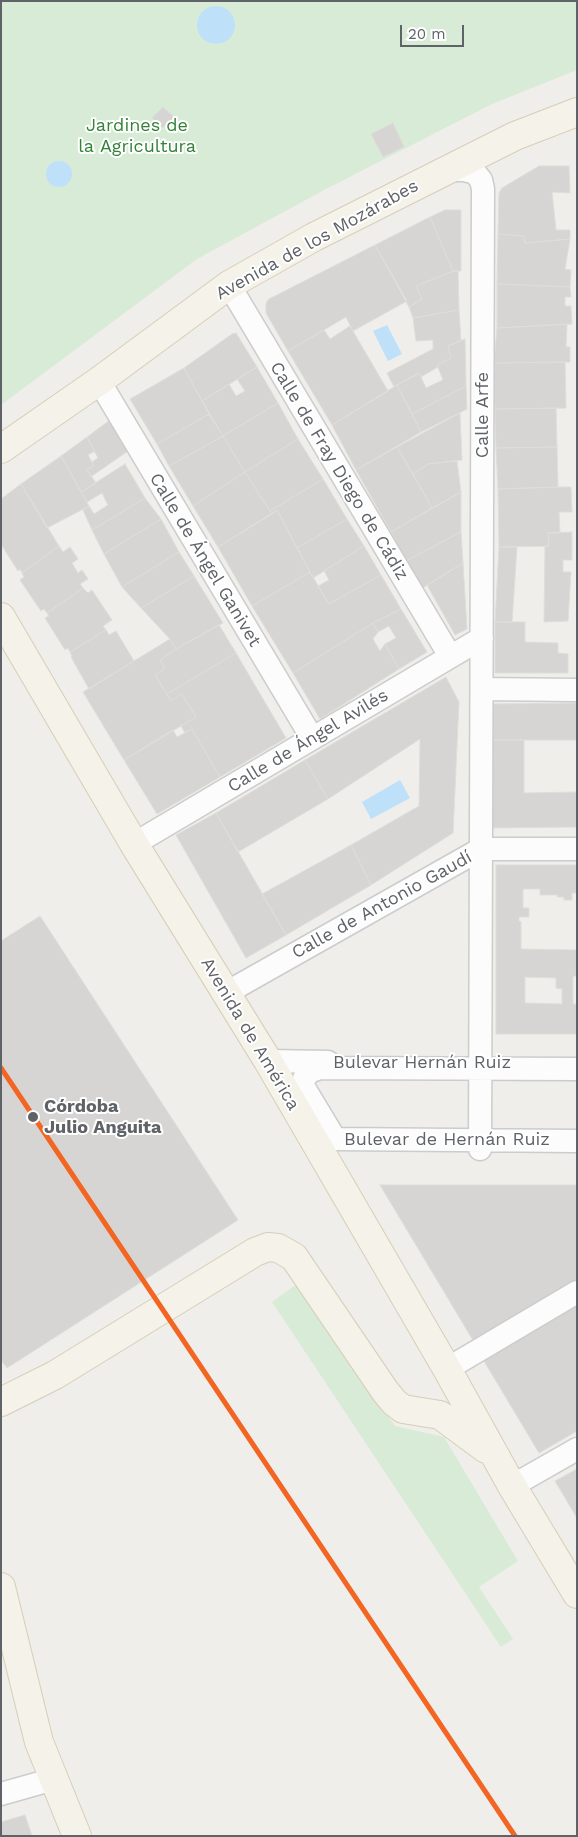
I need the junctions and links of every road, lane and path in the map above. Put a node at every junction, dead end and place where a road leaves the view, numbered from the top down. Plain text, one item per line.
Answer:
1 (576, 112) edge
2 (447, 170) junction
3 (229, 285) junction
4 (99, 381) junction
5 (1, 449) edge
6 (1, 617) edge
7 (482, 638) junction
8 (450, 656) junction
9 (482, 689) junction
10 (577, 690) edge
11 (312, 738) junction
12 (134, 844) junction
13 (481, 849) junction
14 (577, 849) edge
15 (226, 994) junction
16 (268, 1061) junction
17 (577, 1064) edge
18 (480, 1066) junction
19 (577, 1069) edge
20 (577, 1141) edge
21 (480, 1145) junction
22 (319, 1149) junction
23 (577, 1150) edge
24 (577, 1292) edge
25 (447, 1369) junction
26 (1, 1402) edge
27 (577, 1449) edge
28 (494, 1454) junction
29 (512, 1486) junction
30 (1, 1587) edge
31 (577, 1594) edge
32 (54, 1779) junction
33 (1, 1794) edge
34 (77, 1836) edge

1 - 2 main road, Avenida de los Mozárabes
2 - 3 main road, Avenida de los Mozárabes
2 - 7 street, Calle Arfe
3 - 4 main road, Avenida de los Mozárabes
3 - 8 street, Calle de Fray Diego de Cádiz
4 - 5 main road, Avenida de los Mozárabes
4 - 11 street, Calle de Ángel Ganivet
6 - 12 main road, Avenida de América
7 - 8 street, Calle de Ángel Avilés
7 - 9 street, Calle Arfe
8 - 9 street
8 - 11 street, Calle de Ángel Avilés
9 - 10 street
9 - 13 street, Calle Arfe
11 - 12 street, Calle de Ángel Avilés
12 - 15 main road, Avenida de América
13 - 14 street, Calle de Antonio Gaudí
13 - 15 street, Calle de Antonio Gaudí
13 - 18 street, Calle Arfe
15 - 16 main road, Avenida de América
16 - 18 street, Bulevar Hernán Ruiz
16 - 22 main road, Avenida de América
17 - 18 street, Bulevar Hernán Ruiz
18 - 19 street, Bulevar de Hernán Ruiz
18 - 21 street, Calle Arfe
18 - 21 street, Bulevar de Hernán Ruiz
20 - 21 street, Bulevar de Hernán Ruiz
21 - 22 street
21 - 23 street
22 - 25 main road, Avenida de América
24 - 25 street
25 - 28 main road, Avenida de América
26 - 28 main road, Avenida de América
27 - 29 street
28 - 29 main road, Avenida de América
29 - 31 main road, Avenida de América
30 - 32 main road
32 - 33 street
32 - 34 main road

